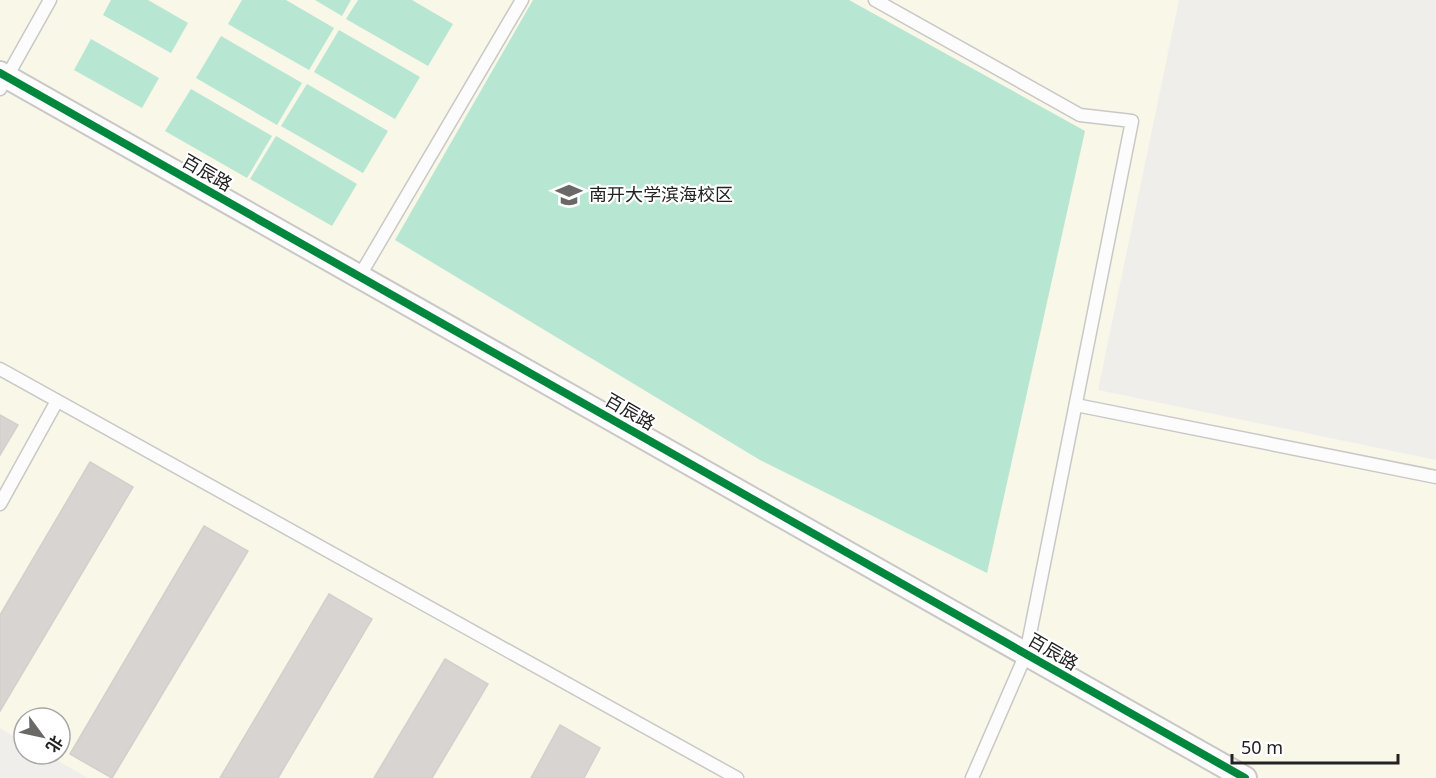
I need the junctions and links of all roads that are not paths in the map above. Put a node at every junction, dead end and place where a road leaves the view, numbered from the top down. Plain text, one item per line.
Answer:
1 (50, 0) edge
2 (522, 0) edge
3 (875, 0) edge
4 (2, 80) edge
5 (359, 277) junction
6 (0, 369) edge
7 (57, 401) junction
8 (1076, 405) junction
9 (1436, 477) edge
10 (0, 504) edge
11 (1026, 654) junction
12 (737, 778) edge
13 (972, 778) edge
14 (1245, 778) edge

1 - 4 lane
2 - 5 lane
3 - 8 lane
4 - 5 street, 百辰路
5 - 11 street, 百辰路
6 - 7 lane
7 - 10 lane
7 - 12 lane
8 - 9 lane
8 - 11 lane
11 - 13 lane
11 - 14 street, 百辰路

